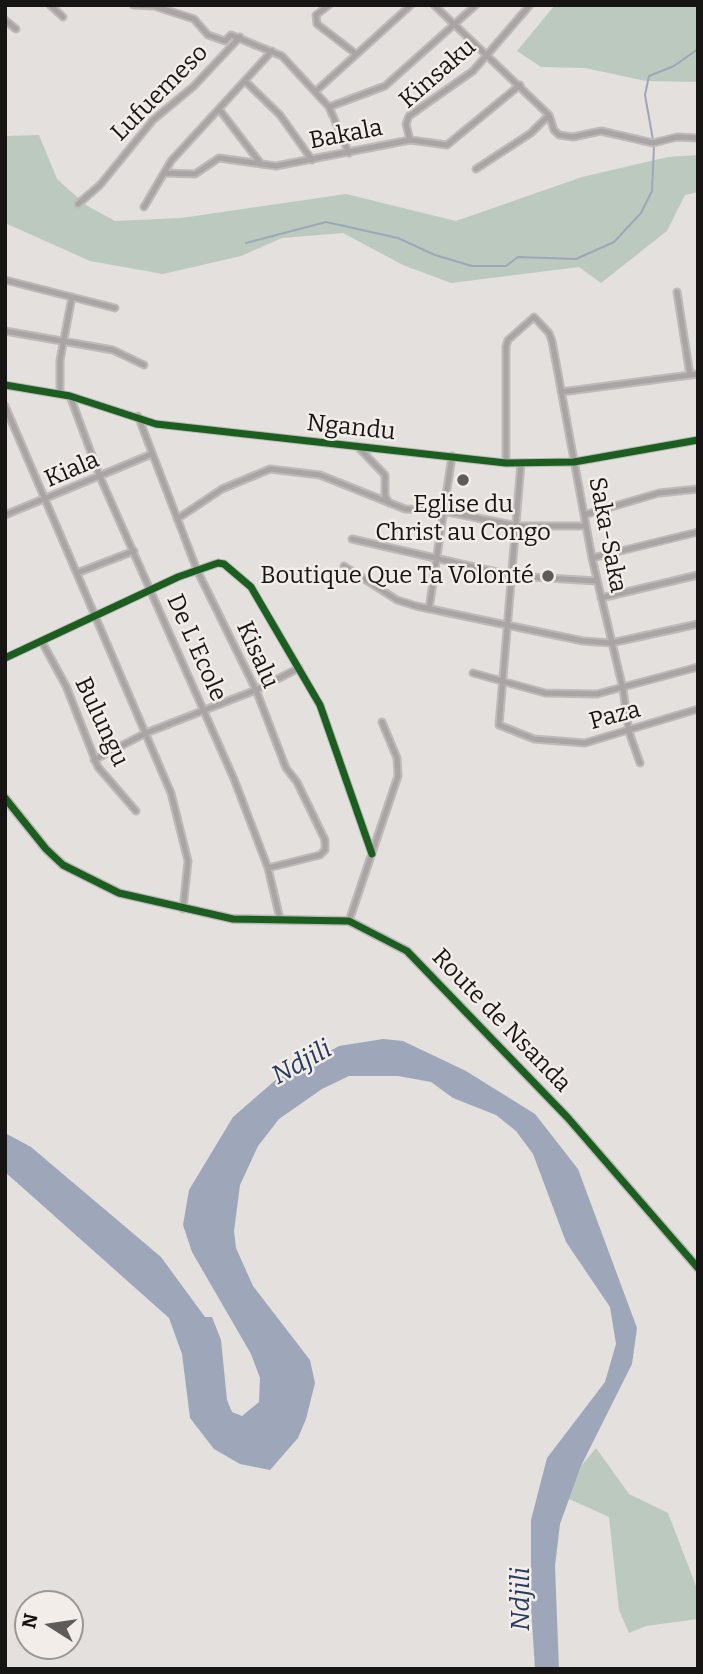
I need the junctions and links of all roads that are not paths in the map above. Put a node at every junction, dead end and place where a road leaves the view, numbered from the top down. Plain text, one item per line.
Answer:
1 (50, 5) edge
2 (134, 5) edge
3 (329, 5) edge
4 (411, 5) edge
5 (434, 5) edge
6 (476, 5) edge
7 (530, 5) edge
8 (63, 17) dead end
9 (5, 20) edge
10 (455, 23) junction
11 (16, 29) dead end
12 (240, 37) junction
13 (272, 51) junction
14 (356, 54) junction
15 (488, 55) junction
16 (245, 81) junction
17 (520, 85) junction
18 (316, 91) junction
19 (329, 107) junction
20 (219, 109) junction
21 (549, 115) junction
22 (698, 138) edge
23 (410, 140) junction
24 (349, 153) junction
25 (312, 160) junction
26 (261, 164) junction
27 (476, 169) dead end
28 (164, 173) junction
29 (78, 204) dead end
30 (144, 207) dead end
31 (5, 280) edge
32 (677, 292) dead end
33 (72, 297) junction
34 (116, 308) dead end
35 (5, 331) edge
36 (64, 341) junction
37 (144, 366) dead end
38 (698, 374) edge
39 (690, 375) junction
40 (5, 385) edge
41 (561, 392) junction
42 (60, 393) junction
43 (70, 396) junction
44 (5, 405) edge
45 (138, 416) junction
46 (698, 440) edge
47 (357, 446) junction
48 (152, 454) junction
49 (452, 456) junction
50 (574, 462) junction
51 (506, 463) junction
52 (521, 463) junction
53 (100, 477) junction
54 (698, 489) edge
55 (45, 500) junction
56 (389, 503) junction
57 (443, 512) junction
58 (5, 515) edge
59 (584, 515) junction
60 (177, 519) junction
61 (517, 526) junction
62 (586, 526) junction
63 (698, 532) edge
64 (352, 539) dead end
65 (134, 551) junction
66 (592, 558) junction
67 (439, 561) junction
68 (344, 566) dead end
69 (197, 570) junction
70 (77, 573) junction
71 (514, 576) junction
72 (698, 576) edge
73 (597, 581) junction
74 (152, 590) junction
75 (601, 598) junction
76 (429, 609) junction
77 (95, 618) junction
78 (509, 624) junction
79 (698, 624) edge
80 (42, 642) junction
81 (611, 643) junction
82 (5, 658) edge
83 (698, 667) edge
84 (299, 668) junction
85 (472, 673) dead end
86 (504, 681) junction
87 (623, 689) junction
88 (256, 690) junction
89 (698, 709) edge
90 (204, 710) junction
91 (382, 722) dead end
92 (629, 732) junction
93 (146, 733) junction
94 (94, 760) junction
95 (640, 763) dead end
96 (5, 798) edge
97 (136, 811) dead end
98 (372, 854) junction
99 (268, 868) junction
100 (183, 909) junction
101 (280, 919) junction
102 (349, 921) junction
103 (698, 1268) edge

1 - 8 street
2 - 12 street
3 - 14 street
4 - 14 street
5 - 10 street
6 - 10 street
7 - 15 street, Kinsaku
9 - 11 street
10 - 15 street
10 - 19 street
12 - 13 street
12 - 29 street, Lufuemeso
13 - 16 street
13 - 18 street
14 - 18 street
15 - 17 street
15 - 23 street, Kinsaku
16 - 20 street
16 - 25 street
17 - 21 street
17 - 23 street, Bakala
18 - 19 street
19 - 24 street
20 - 26 street
20 - 28 street
21 - 22 street
21 - 27 street
23 - 24 street, Bakala
24 - 25 street, Bakala
25 - 26 street, Bakala
26 - 28 street, Bakala
28 - 30 street
31 - 33 street
32 - 39 street
33 - 34 street
33 - 36 street
35 - 36 street
36 - 37 street
36 - 42 street
38 - 39 street
39 - 41 street
40 - 42 street, Ngandu
41 - 50 street, Saka-Saka
41 - 51 street, Saka-Saka
42 - 43 street, Ngandu
43 - 45 street, Ngandu
43 - 53 street, De L'Ecole
44 - 55 street
45 - 47 street, Ngandu
45 - 48 street, Kisalu
46 - 50 street, Ngandu
47 - 49 street, Ngandu
47 - 56 street
48 - 53 street, Kiala
48 - 60 street, Kisalu
49 - 51 street, Ngandu
49 - 57 street
50 - 52 street, Ngandu
50 - 59 street, Saka-Saka
51 - 52 street, Ngandu
52 - 61 street
53 - 55 street, Kiala
53 - 65 street, De L'Ecole
54 - 59 street
55 - 58 street, Kiala
55 - 70 street
56 - 57 street
56 - 60 street
57 - 61 street
57 - 67 street
59 - 62 street, Saka-Saka
60 - 69 street, Kisalu
61 - 62 street
61 - 71 street
62 - 66 street, Saka-Saka
63 - 66 street
64 - 67 street
65 - 70 street
65 - 74 street, De L'Ecole
66 - 73 street, Saka-Saka
67 - 71 street
67 - 76 street
68 - 76 street
69 - 74 street
69 - 84 street
69 - 88 street, Kisalu
70 - 77 street
71 - 73 street
71 - 78 street
72 - 75 street
73 - 75 street, Saka-Saka
74 - 77 street
74 - 90 street, De L'Ecole
75 - 81 street, Saka-Saka
76 - 78 street
77 - 80 street
77 - 93 street
78 - 81 street
78 - 86 street
79 - 81 street
80 - 82 street
80 - 94 street, Bulungu
81 - 87 street, Saka-Saka
83 - 87 street
84 - 88 street
84 - 98 street
85 - 86 street
86 - 87 street
86 - 92 street, Paza
87 - 92 street, Saka-Saka
88 - 90 street
88 - 99 street, Kisalu
89 - 92 street, Paza
90 - 93 street
90 - 99 street, De L'Ecole
91 - 98 street
92 - 95 street, Saka-Saka
93 - 94 street
93 - 100 street
94 - 97 street, Bulungu
96 - 100 street, Route de Nsanda
98 - 102 street
99 - 101 street, De L'Ecole
100 - 101 street, Route de Nsanda
101 - 102 street, Route de Nsanda
102 - 103 street, Route de Nsanda

